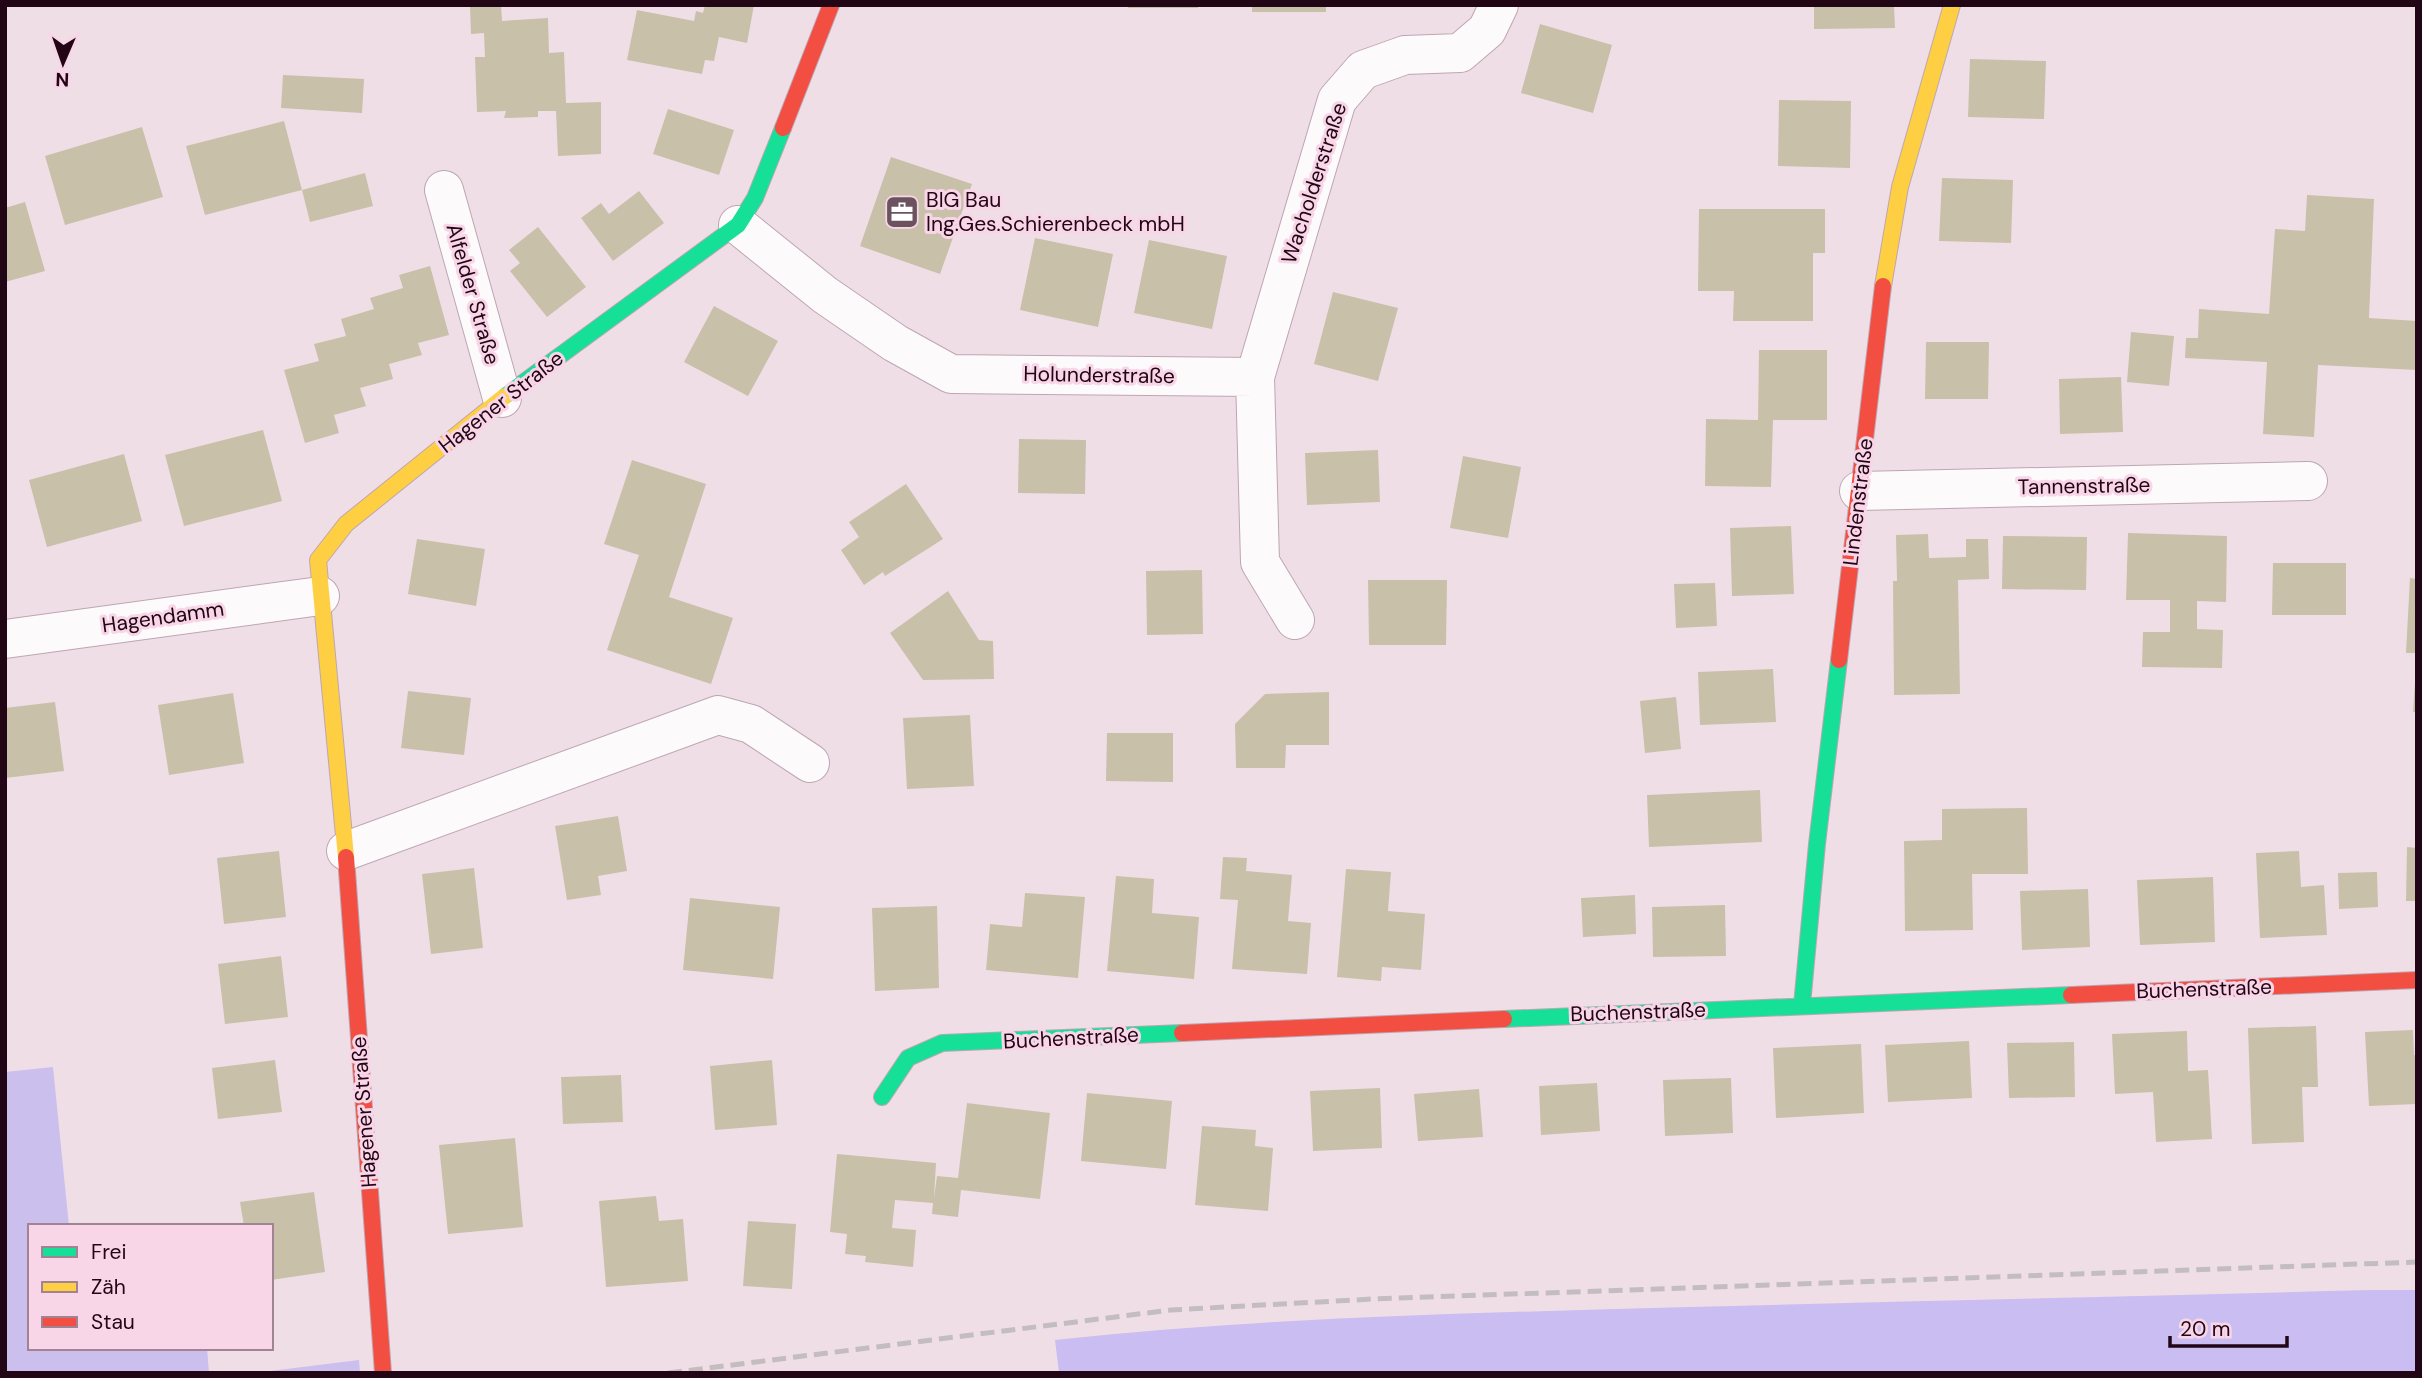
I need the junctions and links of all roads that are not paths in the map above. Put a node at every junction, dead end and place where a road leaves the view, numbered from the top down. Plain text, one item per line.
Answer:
1 (831, 5) edge
2 (1500, 5) edge
3 (1952, 5) edge
4 (444, 190) dead end
5 (738, 225) junction
6 (1255, 377) junction
7 (502, 398) junction
8 (2308, 481) dead end
9 (1859, 491) junction
10 (320, 596) junction
11 (1295, 620) dead end
12 (5, 639) edge
13 (810, 763) dead end
14 (346, 851) junction
15 (2417, 980) edge
16 (1802, 1005) junction
17 (882, 1097) dead end
18 (383, 1373) edge

1 - 5 street, Hagener Straße
2 - 6 street, Wacholderstraße
3 - 9 street, Lindenstraße
4 - 7 street, Alfelder Straße
5 - 6 street, Holunderstraße
5 - 7 street, Hagener Straße
6 - 11 street
7 - 10 street, Hagener Straße
8 - 9 street, Tannenstraße
9 - 16 street, Lindenstraße
10 - 12 street, Hagendamm
10 - 14 street, Hagener Straße
13 - 14 street
14 - 18 street, Hagener Straße
15 - 16 street, Buchenstraße
16 - 17 street, Buchenstraße

